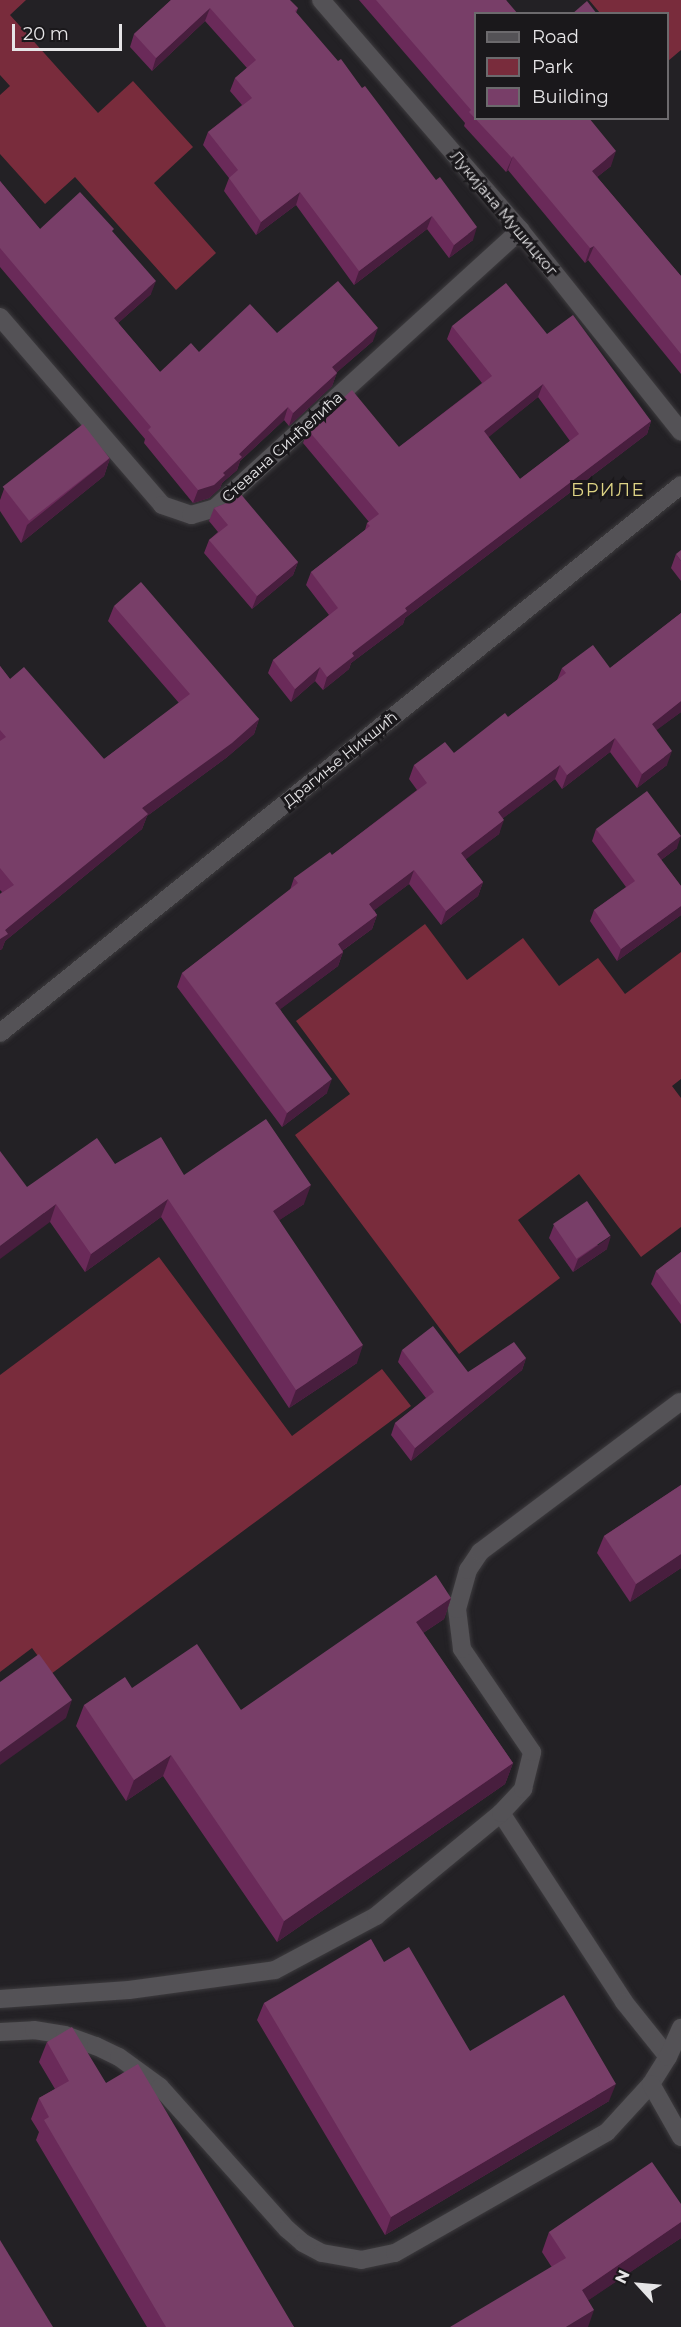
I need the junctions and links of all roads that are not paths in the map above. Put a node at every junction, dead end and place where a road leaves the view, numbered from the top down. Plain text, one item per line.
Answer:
1 (321, 0) edge
2 (520, 230) junction
3 (0, 317) edge
4 (681, 432) edge
5 (681, 485) edge
6 (0, 1033) edge
7 (680, 1402) edge
8 (501, 1813) junction
9 (0, 1999) edge
10 (681, 2028) edge
11 (0, 2032) edge
12 (668, 2057) junction
13 (651, 2084) junction
14 (681, 2137) edge

1 - 2 street, Лукијана Мушицког
2 - 3 street, Стевана Синђелића
2 - 4 street, Лукијана Мушицког
5 - 6 street, Драгиње Никшић
7 - 8 street
8 - 9 street
8 - 12 street
10 - 12 street
11 - 13 street
12 - 13 street
13 - 14 street

